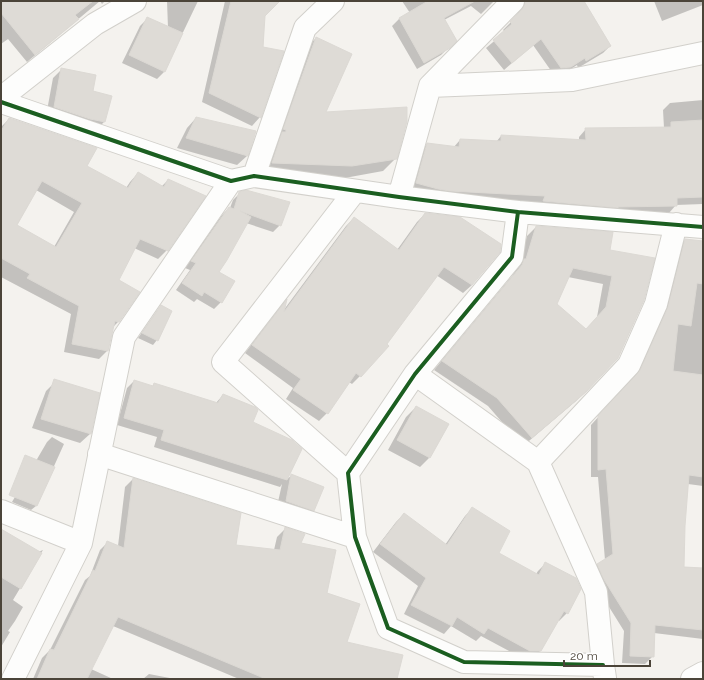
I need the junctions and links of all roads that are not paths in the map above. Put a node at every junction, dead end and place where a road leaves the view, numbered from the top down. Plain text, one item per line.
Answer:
1 (135, 1) edge
2 (333, 1) edge
3 (514, 1) edge
4 (703, 53) edge
5 (430, 86) junction
6 (1, 98) edge
7 (1, 102) edge
8 (254, 176) junction
9 (231, 181) junction
10 (355, 191) junction
11 (399, 197) junction
12 (518, 212) junction
13 (676, 224) junction
14 (703, 227) edge
15 (415, 374) junction
16 (99, 454) junction
17 (538, 462) junction
18 (348, 473) junction
19 (1, 511) edge
20 (355, 537) junction
21 (81, 543) junction
22 (604, 672) edge
23 (703, 673) edge
24 (13, 679) edge
25 (692, 679) edge

1 - 6 street
2 - 8 street
3 - 5 street
4 - 5 street
5 - 11 street
7 - 9 street
8 - 9 street
8 - 10 street
9 - 16 street
10 - 11 street
10 - 18 street
11 - 12 street
12 - 13 street
12 - 15 street
13 - 14 street
13 - 17 street
15 - 17 street
15 - 18 street
16 - 20 street
16 - 21 street
17 - 22 street
18 - 20 street
19 - 21 street
20 - 22 street
21 - 24 street
23 - 25 street

